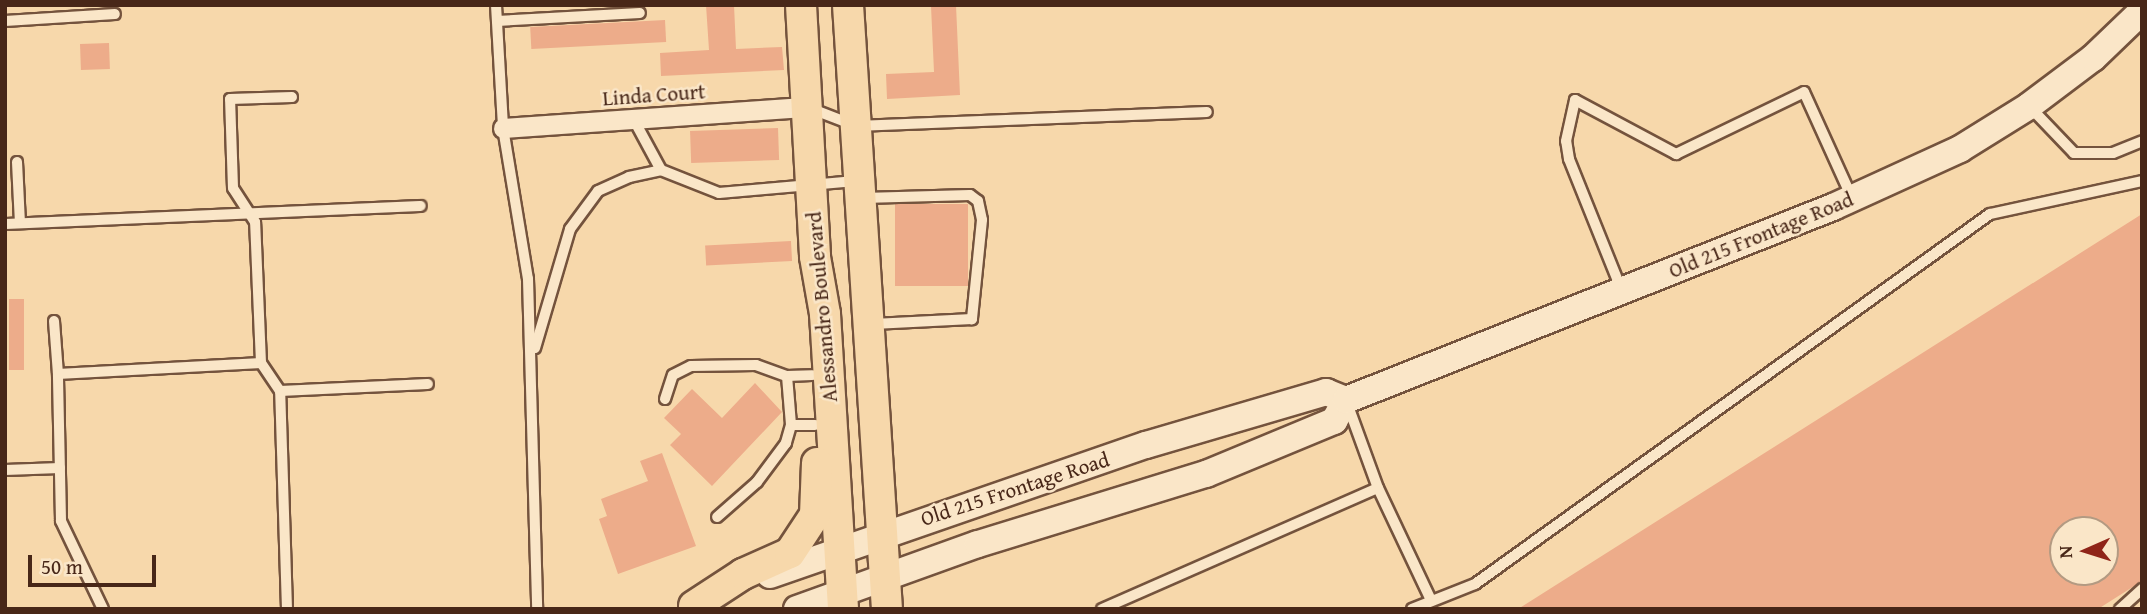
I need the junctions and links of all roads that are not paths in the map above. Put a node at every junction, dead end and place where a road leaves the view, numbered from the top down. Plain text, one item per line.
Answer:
1 (496, 5) edge
2 (801, 5) edge
3 (848, 5) edge
4 (2142, 11) edge
5 (640, 13) dead end
6 (115, 14) dead end
7 (5, 21) edge
8 (497, 21) junction
9 (292, 97) dead end
10 (2029, 106) junction
11 (807, 107) junction
12 (1207, 112) dead end
13 (634, 119) junction
14 (856, 126) junction
15 (503, 128) junction
16 (2142, 141) edge
17 (17, 162) dead end
18 (661, 170) junction
19 (2142, 181) edge
20 (812, 184) junction
21 (860, 189) junction
22 (1853, 198) junction
23 (421, 206) dead end
24 (248, 213) junction
25 (20, 223) junction
26 (5, 224) edge
27 (815, 257) junction
28 (1622, 291) junction
29 (54, 320) dead end
30 (869, 324) junction
31 (533, 359) junction
32 (261, 363) junction
33 (58, 374) junction
34 (800, 375) junction
35 (428, 384) dead end
36 (279, 391) junction
37 (666, 399) dead end
38 (1346, 400) junction
39 (803, 425) junction
40 (60, 468) junction
41 (5, 470) edge
42 (1378, 488) junction
43 (717, 517) dead end
44 (882, 533) junction
45 (840, 547) junction
46 (885, 576) junction
47 (2142, 589) edge
48 (843, 600) edge
49 (1432, 600) junction
50 (692, 608) edge
51 (103, 609) edge
52 (287, 609) edge
53 (537, 609) edge
54 (797, 609) edge
55 (887, 609) edge
56 (1102, 609) edge
57 (1412, 609) edge
58 (2120, 609) edge

1 - 8 lane
2 - 11 main road, Alessandro Boulevard
3 - 14 main road, Alessandro Boulevard
4 - 10 street, Old 215 Frontage Road
5 - 8 lane
6 - 7 lane
8 - 15 lane
9 - 24 lane
10 - 16 lane
10 - 22 street, Old 215 Frontage Road
11 - 13 street, Linda Court
11 - 14 lane
11 - 20 main road, Alessandro Boulevard
12 - 14 lane
13 - 15 street, Linda Court
13 - 18 lane
14 - 21 main road, Alessandro Boulevard
15 - 31 lane
17 - 25 lane
18 - 20 lane
18 - 31 lane
19 - 49 lane
20 - 21 lane
20 - 27 main road, Alessandro Boulevard
21 - 30 main road, Alessandro Boulevard
21 - 30 lane
22 - 28 street, Old 215 Frontage Road
22 - 28 lane
23 - 24 lane
24 - 25 lane
24 - 32 lane
25 - 26 lane
27 - 34 main road
27 - 45 main road, Alessandro Boulevard
28 - 38 street, Old 215 Frontage Road
29 - 33 lane
30 - 44 main road, Alessandro Boulevard
31 - 53 lane
32 - 33 lane
32 - 36 lane
33 - 40 lane
34 - 37 lane
34 - 39 main road
35 - 36 lane
36 - 52 lane
38 - 42 lane
38 - 44 street, Old 215 Frontage Road
38 - 46 street, Old 215 Frontage Road
39 - 43 lane
39 - 50 main road
40 - 41 lane
40 - 51 lane
42 - 49 lane
42 - 56 lane
44 - 45 street, Old 215 Frontage Road
44 - 46 main road, Alessandro Boulevard
45 - 48 main road, Alessandro Boulevard
45 - 50 street, Old 215 Frontage Road
46 - 48 street, Old 215 Frontage Road
46 - 55 main road, Alessandro Boulevard
47 - 58 lane
48 - 54 street, Old 215 Frontage Road
49 - 57 lane

